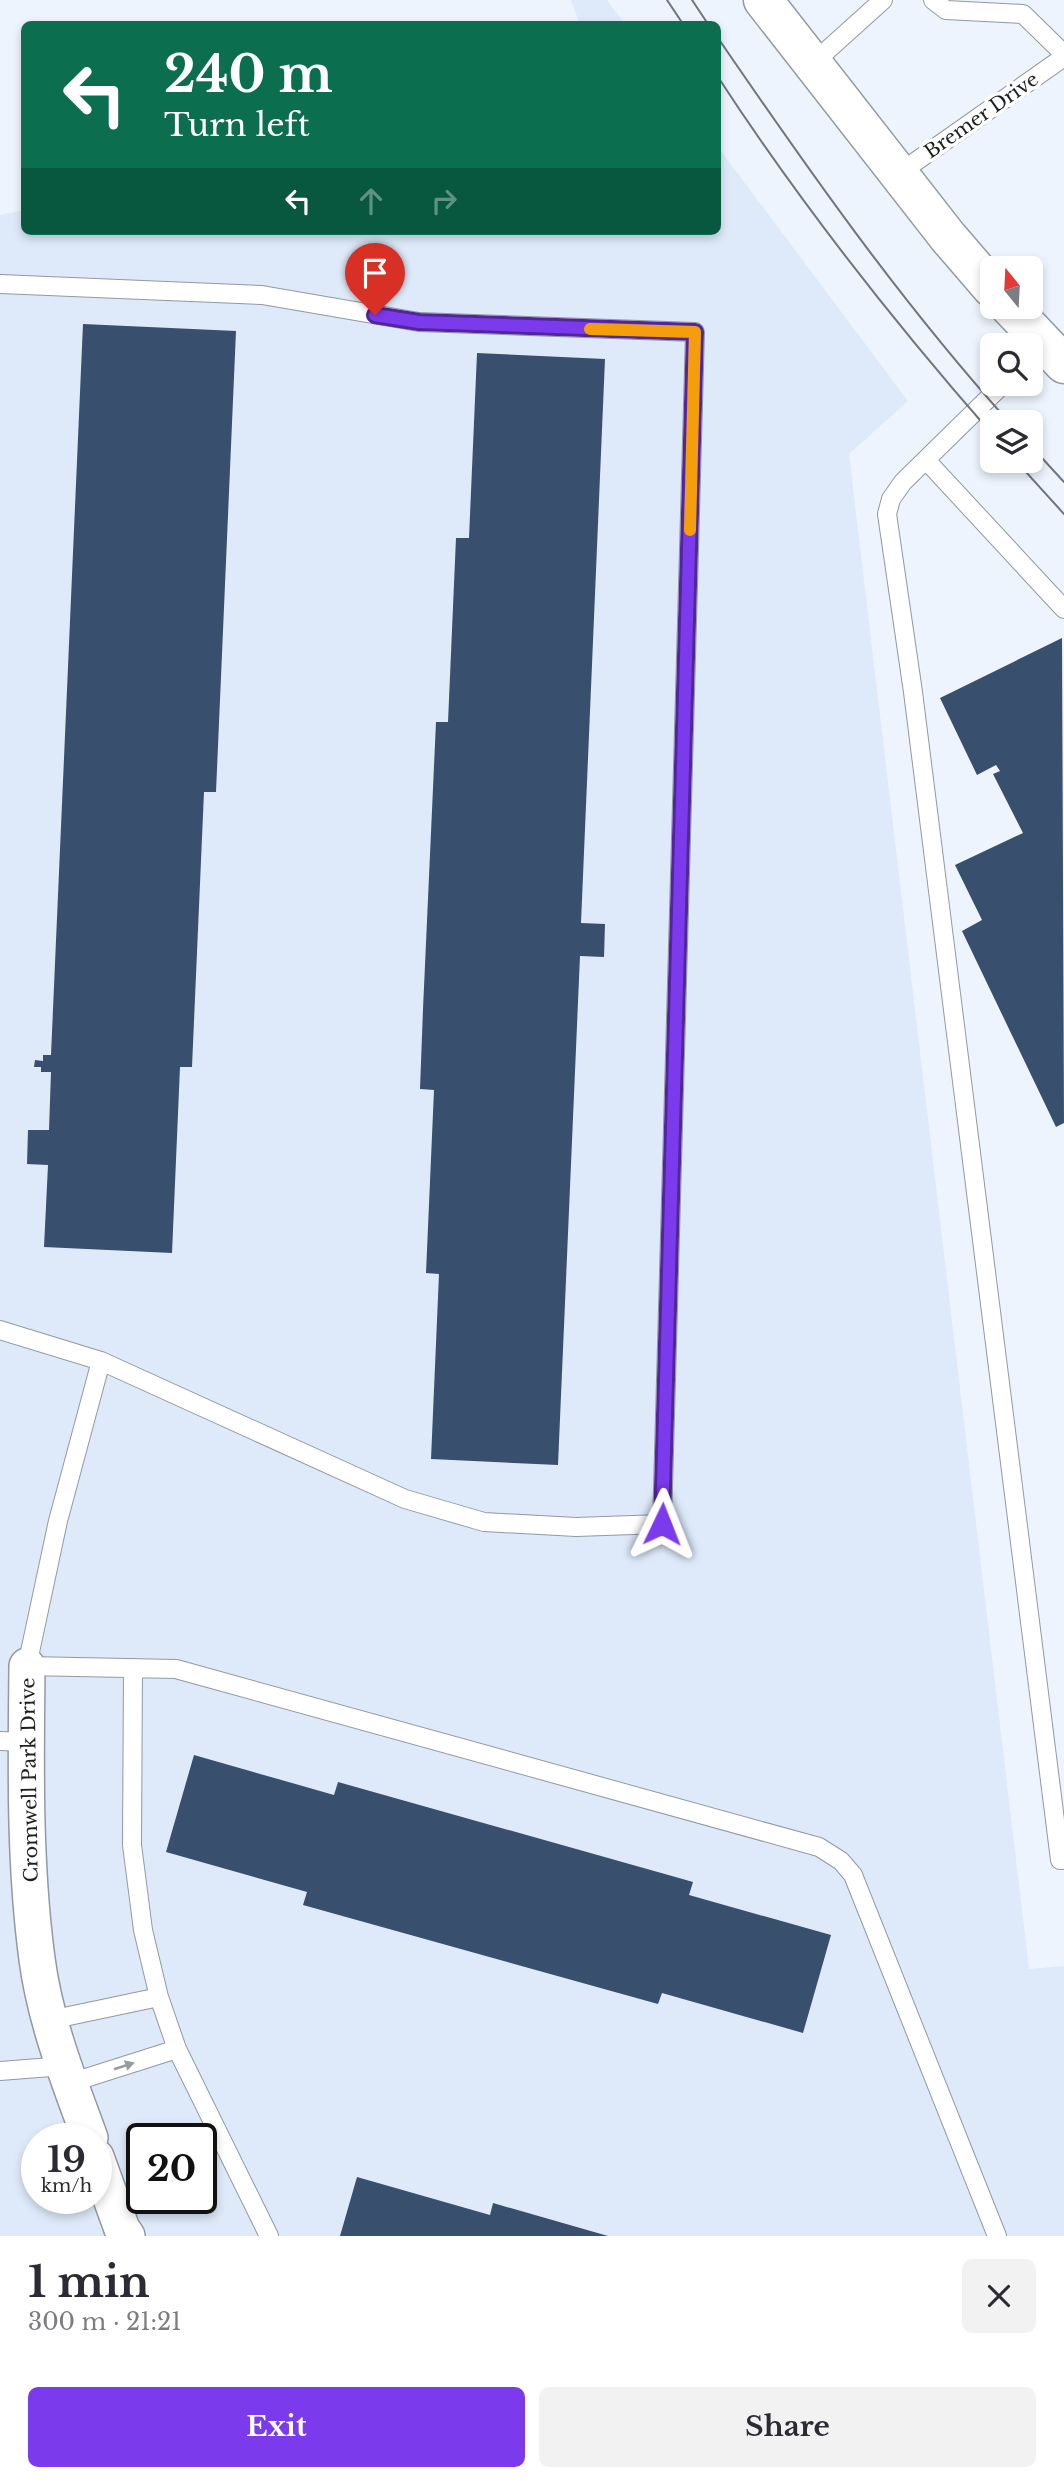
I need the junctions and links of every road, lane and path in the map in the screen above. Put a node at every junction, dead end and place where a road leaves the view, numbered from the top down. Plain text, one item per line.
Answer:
1 (763, 0) edge
2 (883, 0) edge
3 (933, 0) edge
4 (1064, 55) edge
5 (812, 64) junction
6 (898, 174) junction
7 (980, 274) edge
8 (0, 284) edge
9 (1019, 319) edge
10 (1047, 356) edge
11 (991, 396) edge
12 (926, 460) junction
13 (1064, 610) edge
14 (0, 1330) edge
15 (101, 1361) junction
16 (27, 1666) junction
17 (133, 1668) junction
18 (13, 1741) edge
19 (1064, 1860) edge
20 (159, 1997) junction
21 (50, 2020) junction
22 (177, 2049) junction
23 (0, 2071) edge
24 (67, 2074) junction
25 (85, 2123) edge
26 (112, 2201) edge
27 (127, 2236) edge
28 (269, 2236) edge
29 (997, 2236) edge

1 - 5 main road
2 - 5 lane
3 - 4 lane
4 - 6 lane, Bremer Drive
5 - 6 main road
6 - 7 main road
8 - 15 lane
9 - 10 main road
11 - 12 lane
12 - 13 lane
12 - 19 lane
14 - 15 lane
15 - 16 lane
16 - 17 lane
16 - 18 street, Cromwell Park Drive
17 - 20 lane
17 - 29 lane
18 - 21 street, Cromwell Park Drive
20 - 21 lane
20 - 22 lane
21 - 24 street, Cromwell Park Drive
24 -> 22 lane
22 - 28 lane
23 - 24 lane
24 - 25 street, Cromwell Park Drive
26 - 27 street

